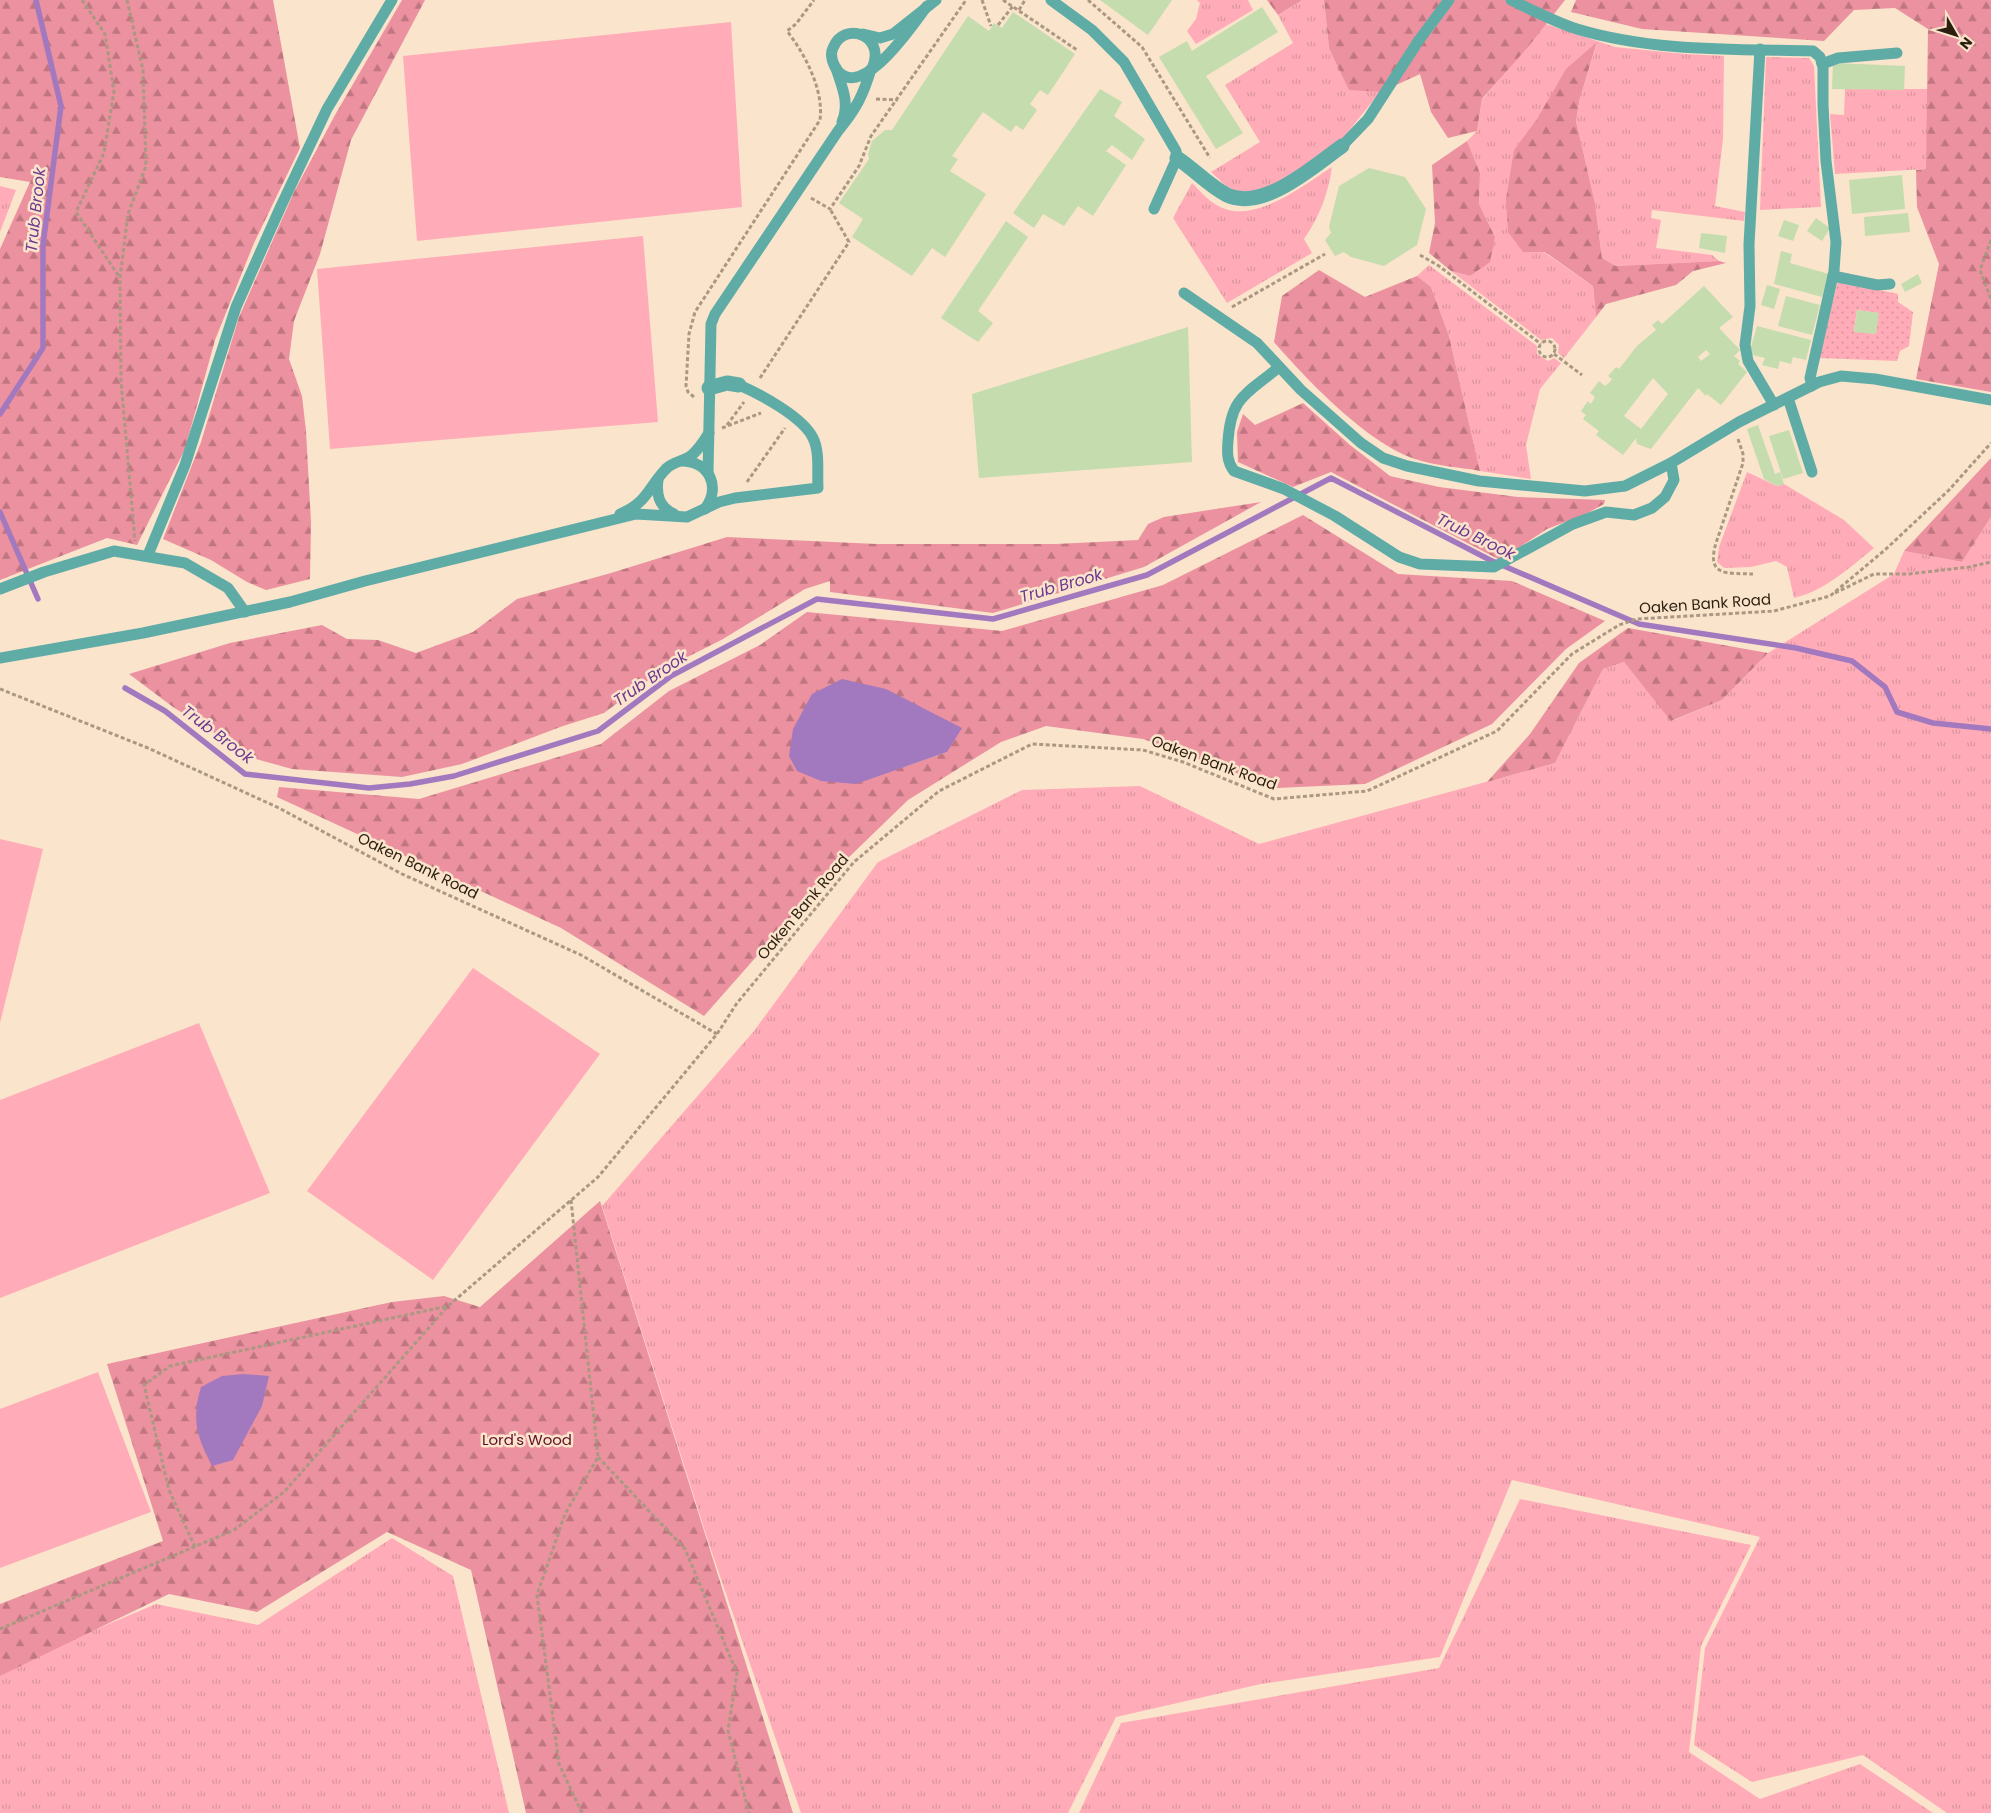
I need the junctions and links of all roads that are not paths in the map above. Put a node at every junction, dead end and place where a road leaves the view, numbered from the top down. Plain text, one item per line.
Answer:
1 (392, 0) edge
2 (1051, 0) edge
3 (1449, 0) edge
4 (1510, 0) edge
5 (932, 3) edge
6 (861, 34) junction
7 (1760, 49) junction
8 (1897, 53) dead end
9 (1822, 64) junction
10 (836, 68) junction
11 (872, 68) junction
12 (838, 130) junction
13 (1342, 146) joint
14 (1177, 158) junction
15 (1154, 209) dead end
16 (1833, 276) junction
17 (1890, 284) dead end
18 (1184, 293) dead end
19 (1279, 366) junction
20 (1812, 386) junction
21 (709, 388) junction
22 (745, 388) joint
23 (1788, 398) junction
24 (1991, 400) edge
25 (1774, 405) junction
26 (709, 433) junction
27 (680, 461) junction
28 (1671, 463) junction
29 (708, 472) junction
30 (1812, 472) dead end
31 (658, 480) junction
32 (713, 485) junction
33 (735, 498) junction
34 (704, 509) junction
35 (678, 516) junction
36 (600, 522) junction
37 (144, 554) junction
38 (1, 588) edge
39 (244, 612) junction
40 (0, 658) edge

1 - 37 lane
2 - 14 lane
3 - 13 lane
4 - 7 lane
5 - 6 lane
5 - 11 lane
6 - 10 lane
6 - 11 lane
7 - 9 lane
7 - 25 lane
8 - 9 lane
9 - 16 lane
10 - 11 lane
10 - 12 lane
11 - 12 lane
12 - 21 lane
13 - 14 street
14 - 15 lane
16 - 17 lane
16 - 20 lane
18 - 19 lane
19 - 28 lane
19 - 28 lane
20 - 23 lane
20 - 24 lane
21 - 22 street
21 - 26 lane
22 - 33 lane
23 - 25 lane
23 - 30 lane
25 - 28 lane
26 - 27 lane
26 - 29 lane
27 - 29 lane
27 - 31 lane
29 - 32 lane
31 - 35 lane
31 - 36 lane
32 - 33 lane
32 - 34 lane
33 - 34 lane
34 - 35 lane
35 - 36 lane
36 - 39 lane
37 - 38 lane
37 - 39 lane
39 - 40 lane

